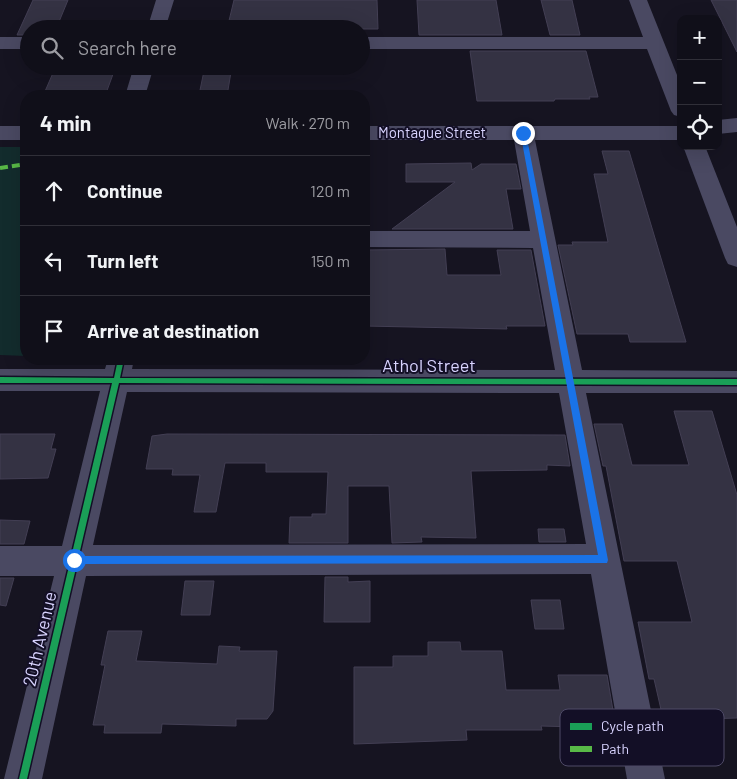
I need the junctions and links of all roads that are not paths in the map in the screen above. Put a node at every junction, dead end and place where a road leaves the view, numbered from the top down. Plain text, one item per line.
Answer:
1 (165, 0) edge
2 (638, 0) edge
3 (159, 20) edge
4 (0, 43) edge
5 (20, 43) edge
6 (370, 43) edge
7 (655, 43) junction
8 (141, 75) edge
9 (137, 90) edge
10 (679, 105) edge
11 (737, 125) edge
12 (722, 127) edge
13 (0, 133) edge
14 (20, 133) edge
15 (370, 133) edge
16 (523, 133) junction
17 (677, 133) edge
18 (722, 137) edge
19 (737, 139) edge
20 (696, 150) edge
21 (370, 239) edge
22 (543, 240) junction
23 (737, 258) edge
24 (118, 369) edge
25 (0, 380) edge
26 (570, 382) junction
27 (737, 382) edge
28 (74, 560) junction
29 (604, 560) junction
30 (0, 561) edge
31 (633, 709) edge
32 (644, 766) edge
33 (23, 779) edge
34 (646, 779) edge

1 - 3 street
2 - 7 street
4 - 5 street
6 - 7 street
7 - 10 street
8 - 9 street
11 - 12 street
13 - 14 street
15 - 16 street, Montague Street
16 - 17 street, Montague Street
16 - 22 street
18 - 19 street
20 - 23 street
21 - 22 street
22 - 26 street
24 - 25 street, Athol Street
24 - 26 street, Athol Street
24 - 28 street, 20th Avenue
26 - 27 street, Athol Street
26 - 29 street
28 - 29 street
28 - 30 street
28 - 33 street, 20th Avenue
29 - 31 street
32 - 34 street

